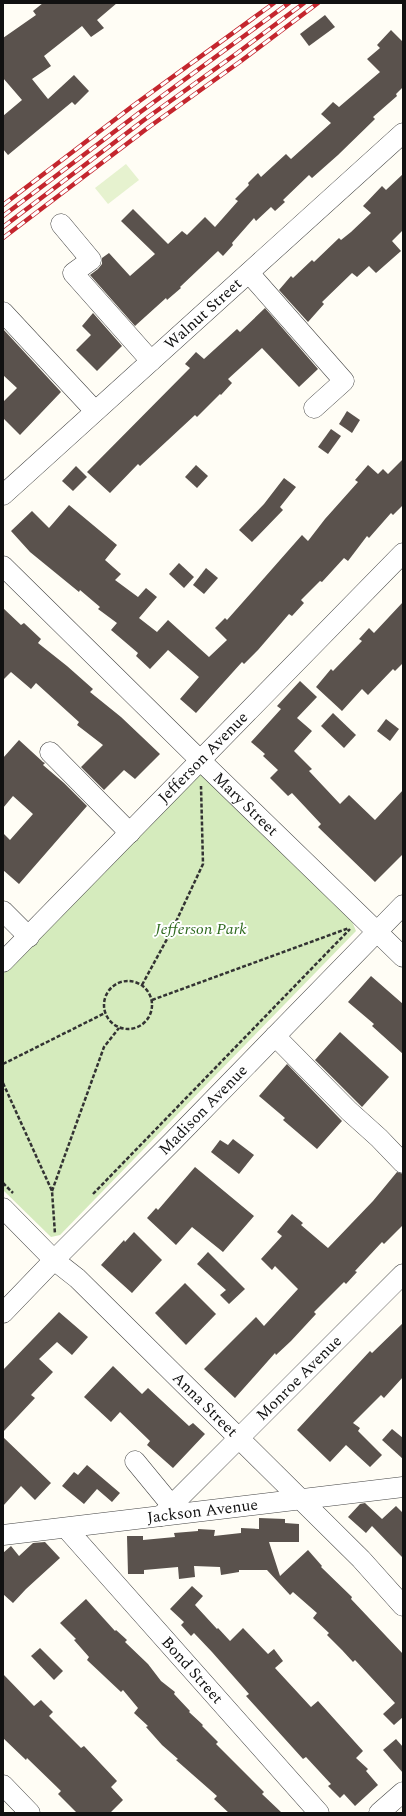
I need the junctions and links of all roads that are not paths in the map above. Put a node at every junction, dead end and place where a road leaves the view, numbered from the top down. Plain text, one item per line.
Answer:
1 (403, 133) edge
2 (61, 224) dead end
3 (249, 273) junction
4 (3, 312) edge
5 (151, 361) junction
6 (314, 408) dead end
7 (96, 411) junction
8 (3, 495) edge
9 (403, 553) edge
10 (3, 566) edge
11 (50, 752) dead end
12 (201, 761) junction
13 (130, 833) junction
14 (403, 905) edge
15 (3, 911) edge
16 (377, 932) junction
17 (29, 937) junction
18 (403, 957) edge
19 (3, 962) edge
20 (275, 1036) junction
21 (403, 1163) edge
22 (8, 1201) edge
23 (54, 1260) junction
24 (403, 1274) edge
25 (3, 1313) edge
26 (239, 1438) junction
27 (136, 1461) dead end
28 (403, 1487) edge
29 (301, 1499) junction
30 (166, 1511) junction
31 (66, 1528) junction
32 (3, 1536) edge
33 (403, 1606) edge
34 (3, 1785) edge
35 (403, 1792) edge
36 (30, 1813) edge
37 (319, 1813) edge
38 (379, 1813) edge

1 - 3 street, Walnut Street
2 - 5 street
3 - 5 street, Walnut Street
3 - 6 street
4 - 7 street
5 - 7 street, Walnut Street
7 - 8 street, Walnut Street
9 - 12 street, Jefferson Avenue
10 - 12 street, Mary Street
11 - 13 street
12 - 13 street, Jefferson Avenue
12 - 16 street, Mary Street
13 - 17 street, Jefferson Avenue
14 - 16 street, Madison Avenue
15 - 17 street
16 - 18 street, Mary Street
16 - 20 street, Madison Avenue
17 - 19 street, Jefferson Avenue
20 - 21 street
20 - 23 street, Madison Avenue
22 - 23 street, Anna Street
23 - 25 street, Madison Avenue
23 - 26 street, Anna Street
24 - 26 street, Monroe Avenue
26 - 29 street, Anna Street
26 - 30 street, Monroe Avenue
27 - 30 street
28 - 29 street, Jackson Avenue
29 - 30 street, Jackson Avenue
29 - 33 street, Anna Street
30 - 31 street, Jackson Avenue
31 - 32 street, Jackson Avenue
31 - 37 street, Bond Street
34 - 36 street
35 - 38 street

